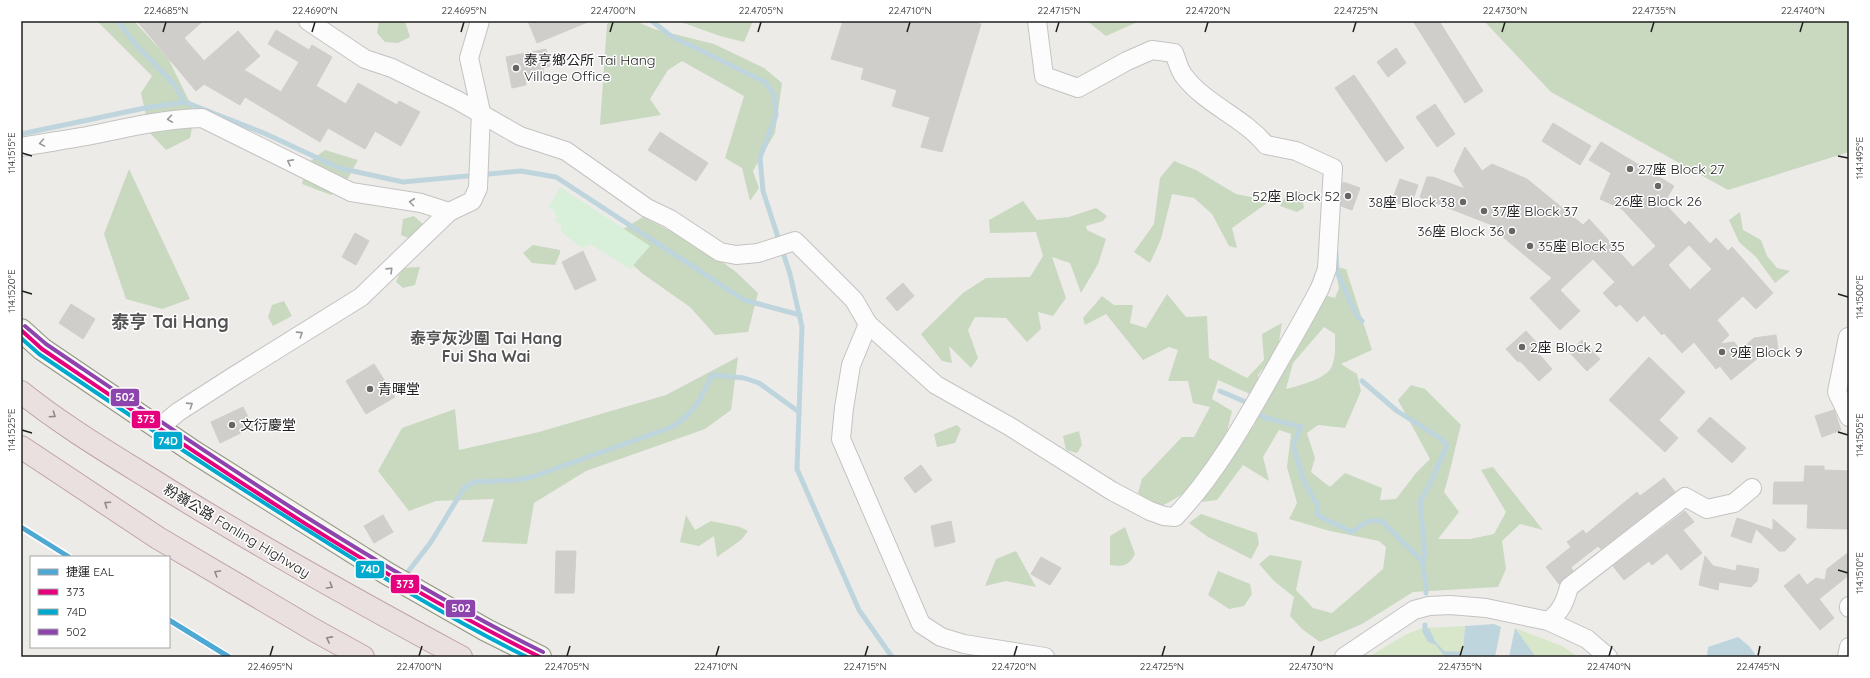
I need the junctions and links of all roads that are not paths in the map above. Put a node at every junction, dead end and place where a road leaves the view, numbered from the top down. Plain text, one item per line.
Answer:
1 (308, 21) edge
2 (480, 21) edge
3 (1037, 21) edge
4 (481, 112) junction
5 (21, 147) edge
6 (449, 212) junction
7 (868, 324) junction
8 (21, 330) edge
9 (1848, 337) dead end
10 (21, 392) edge
11 (1849, 417) edge
12 (159, 428) junction
13 (21, 447) edge
14 (1752, 488) dead end
15 (1548, 621) junction
16 (1849, 647) edge
17 (363, 657) edge
18 (461, 657) edge
19 (540, 657) edge
20 (1045, 657) edge
21 (1344, 657) edge
22 (1608, 657) edge
23 (1847, 657) edge

1 - 4 street
2 - 4 street
3 - 7 street
4 - 6 street
4 - 7 street
6 -> 5 street
12 -> 6 street
7 - 20 street
8 - 12 main road
9 - 11 street
10 -> 18 highway, 粉嶺公路 Fanling Highway
12 - 19 main road
17 -> 13 highway
14 - 15 street
15 - 21 street
15 - 22 street
16 - 23 street

